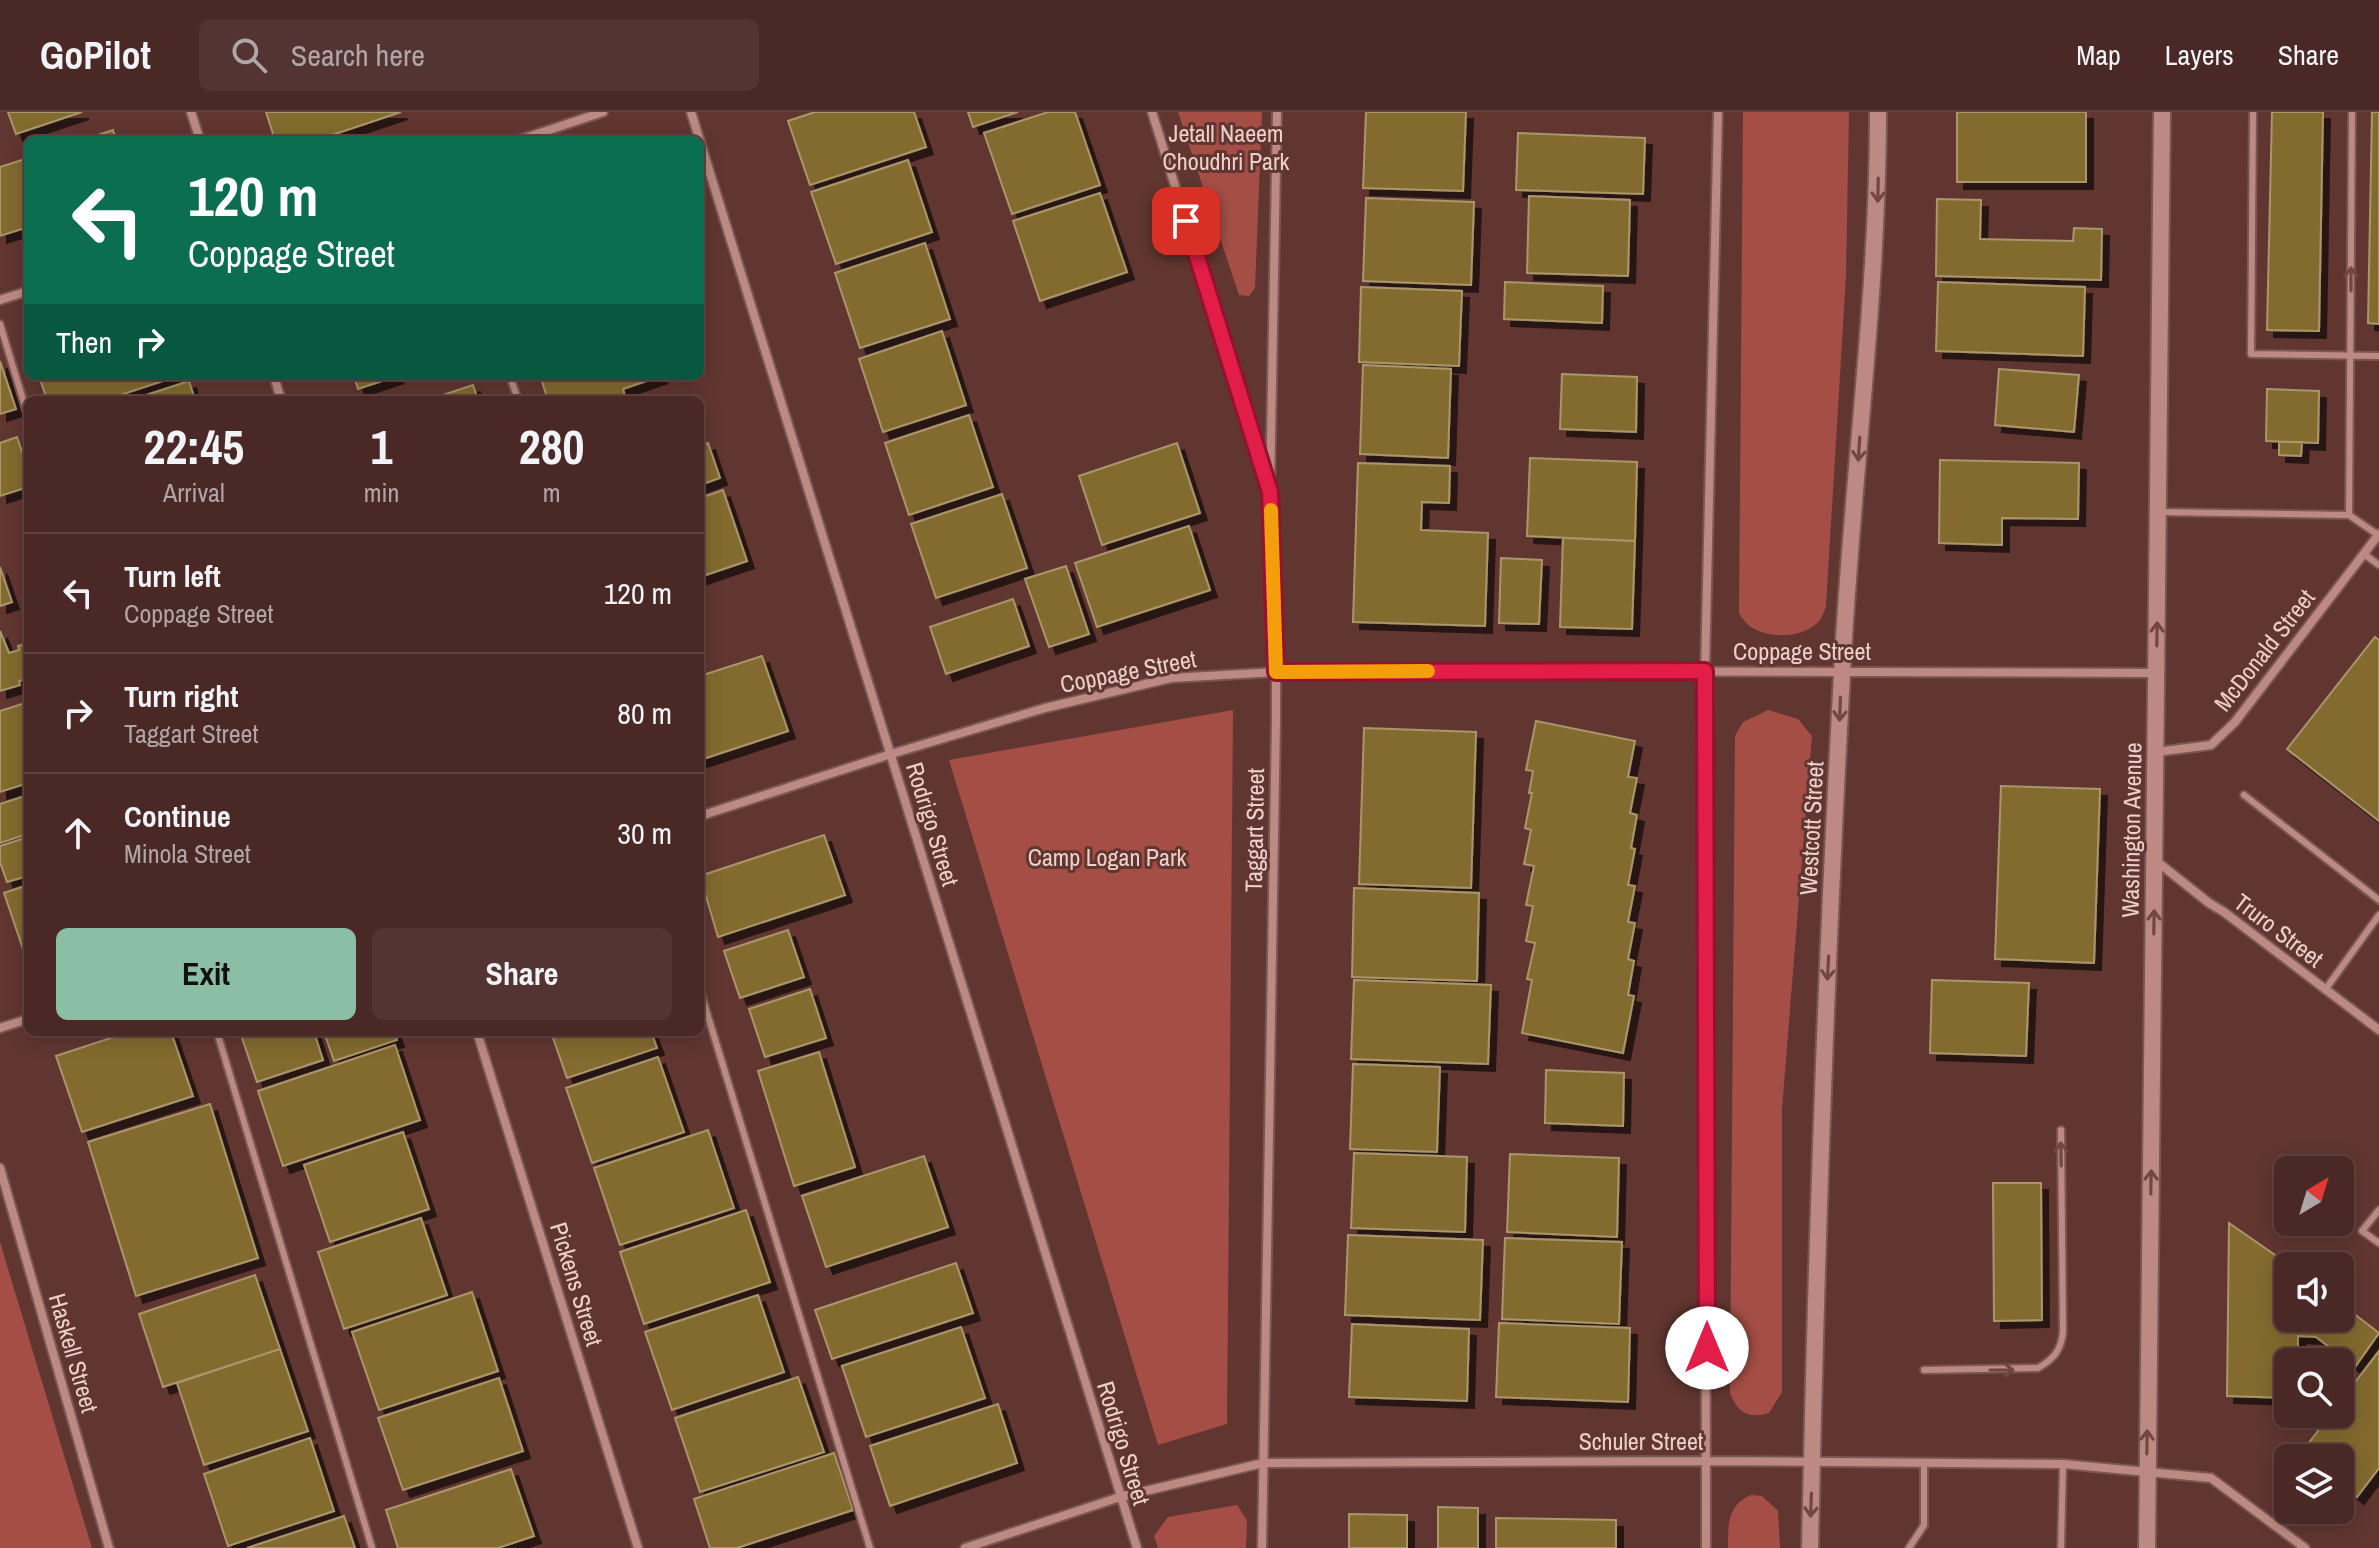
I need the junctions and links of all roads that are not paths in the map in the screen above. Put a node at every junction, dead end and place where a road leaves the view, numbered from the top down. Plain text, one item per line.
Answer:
1 (191, 112) edge
2 (603, 112) edge
3 (691, 112) edge
4 (1152, 112) edge
5 (1277, 112) edge
6 (1718, 112) edge
7 (1878, 112) edge
8 (2162, 112) edge
9 (2253, 112) edge
10 (2352, 112) edge
11 (199, 136) edge
12 (531, 136) edge
13 (698, 136) edge
14 (704, 154) edge
15 (24, 292) edge
16 (0, 300) edge
17 (0, 324) edge
18 (2379, 356) edge
19 (2351, 357) junction
20 (24, 403) edge
21 (1270, 492) junction
22 (2158, 512) junction
23 (2349, 515) junction
24 (2379, 535) edge
25 (2364, 554) junction
26 (2379, 565) edge
27 (1705, 671) junction
28 (1276, 672) junction
29 (1842, 672) junction
30 (2156, 673) junction
31 (2156, 752) junction
32 (891, 754) junction
33 (2244, 795) dead end
34 (704, 815) edge
35 (2155, 860) junction
36 (2379, 900) edge
37 (2379, 915) edge
38 (2325, 990) junction
39 (704, 1003) edge
40 (24, 1020) edge
41 (0, 1028) edge
42 (2379, 1030) edge
43 (218, 1036) edge
44 (478, 1036) edge
45 (2061, 1130) dead end
46 (0, 1168) edge
47 (2379, 1210) edge
48 (2379, 1243) edge
49 (1924, 1370) dead end
50 (1708, 1461) junction
51 (1812, 1462) junction
52 (1263, 1463) junction
53 (1924, 1463) junction
54 (2063, 1464) junction
55 (2146, 1471) junction
56 (1120, 1497) junction
57 (109, 1548) edge
58 (372, 1548) edge
59 (638, 1548) edge
60 (870, 1548) edge
61 (965, 1548) edge
62 (1137, 1548) edge
63 (1262, 1548) edge
64 (1706, 1548) edge
65 (1810, 1548) edge
66 (1909, 1548) edge
67 (2061, 1548) edge
68 (2147, 1548) edge
69 (2305, 1548) edge

1 - 11 street
2 - 12 street
3 - 13 street, Rodrigo Street
4 - 21 street
5 - 21 street, Taggart Street
6 - 27 street
7 -> 29 main road, Westcott Street
8 - 22 main road, Washington Avenue
9 - 19 lane
19 -> 10 lane
14 - 32 street, Rodrigo Street
15 - 16 street
17 - 20 lane
18 - 19 lane
19 - 23 lane
21 - 28 street, Taggart Street
22 - 23 lane
30 -> 22 main road, Washington Avenue
23 - 24 lane
24 - 25 street, McDonald Street
25 - 26 lane
25 - 31 street, McDonald Street
27 - 28 street, Coppage Street
27 - 29 street, Coppage Street
27 - 50 street
28 - 32 street, Coppage Street
28 - 52 street, Taggart Street
29 - 30 street, Coppage Street
29 -> 51 main road, Westcott Street
30 - 31 main road, Washington Avenue
31 - 35 main road, Washington Avenue
32 - 34 street, Coppage Street
32 - 56 street, Rodrigo Street
33 - 36 lane
35 - 38 street, Truro Street
55 -> 35 main road, Washington Avenue
37 - 38 lane
38 - 42 street, Truro Street
39 - 60 lane
40 - 41 street
43 - 58 lane
44 - 59 street, Pickens Street
49 -> 45 lane
46 - 57 street, Haskell Street
47 - 48 lane
50 - 51 street, Schuler Street
50 - 52 street, Schuler Street
50 - 64 street
51 - 53 street, Schuler Street
51 -> 65 main road, Westcott Street
52 - 56 street, Schuler Street
52 - 63 street, Taggart Street
53 - 54 street, Schuler Street
53 - 66 lane
54 - 55 street, Schuler Street
54 - 67 lane
55 - 68 main road, Washington Avenue
55 - 69 street, Schuler Street
56 - 61 street, Schuler Street
56 - 62 street, Rodrigo Street

